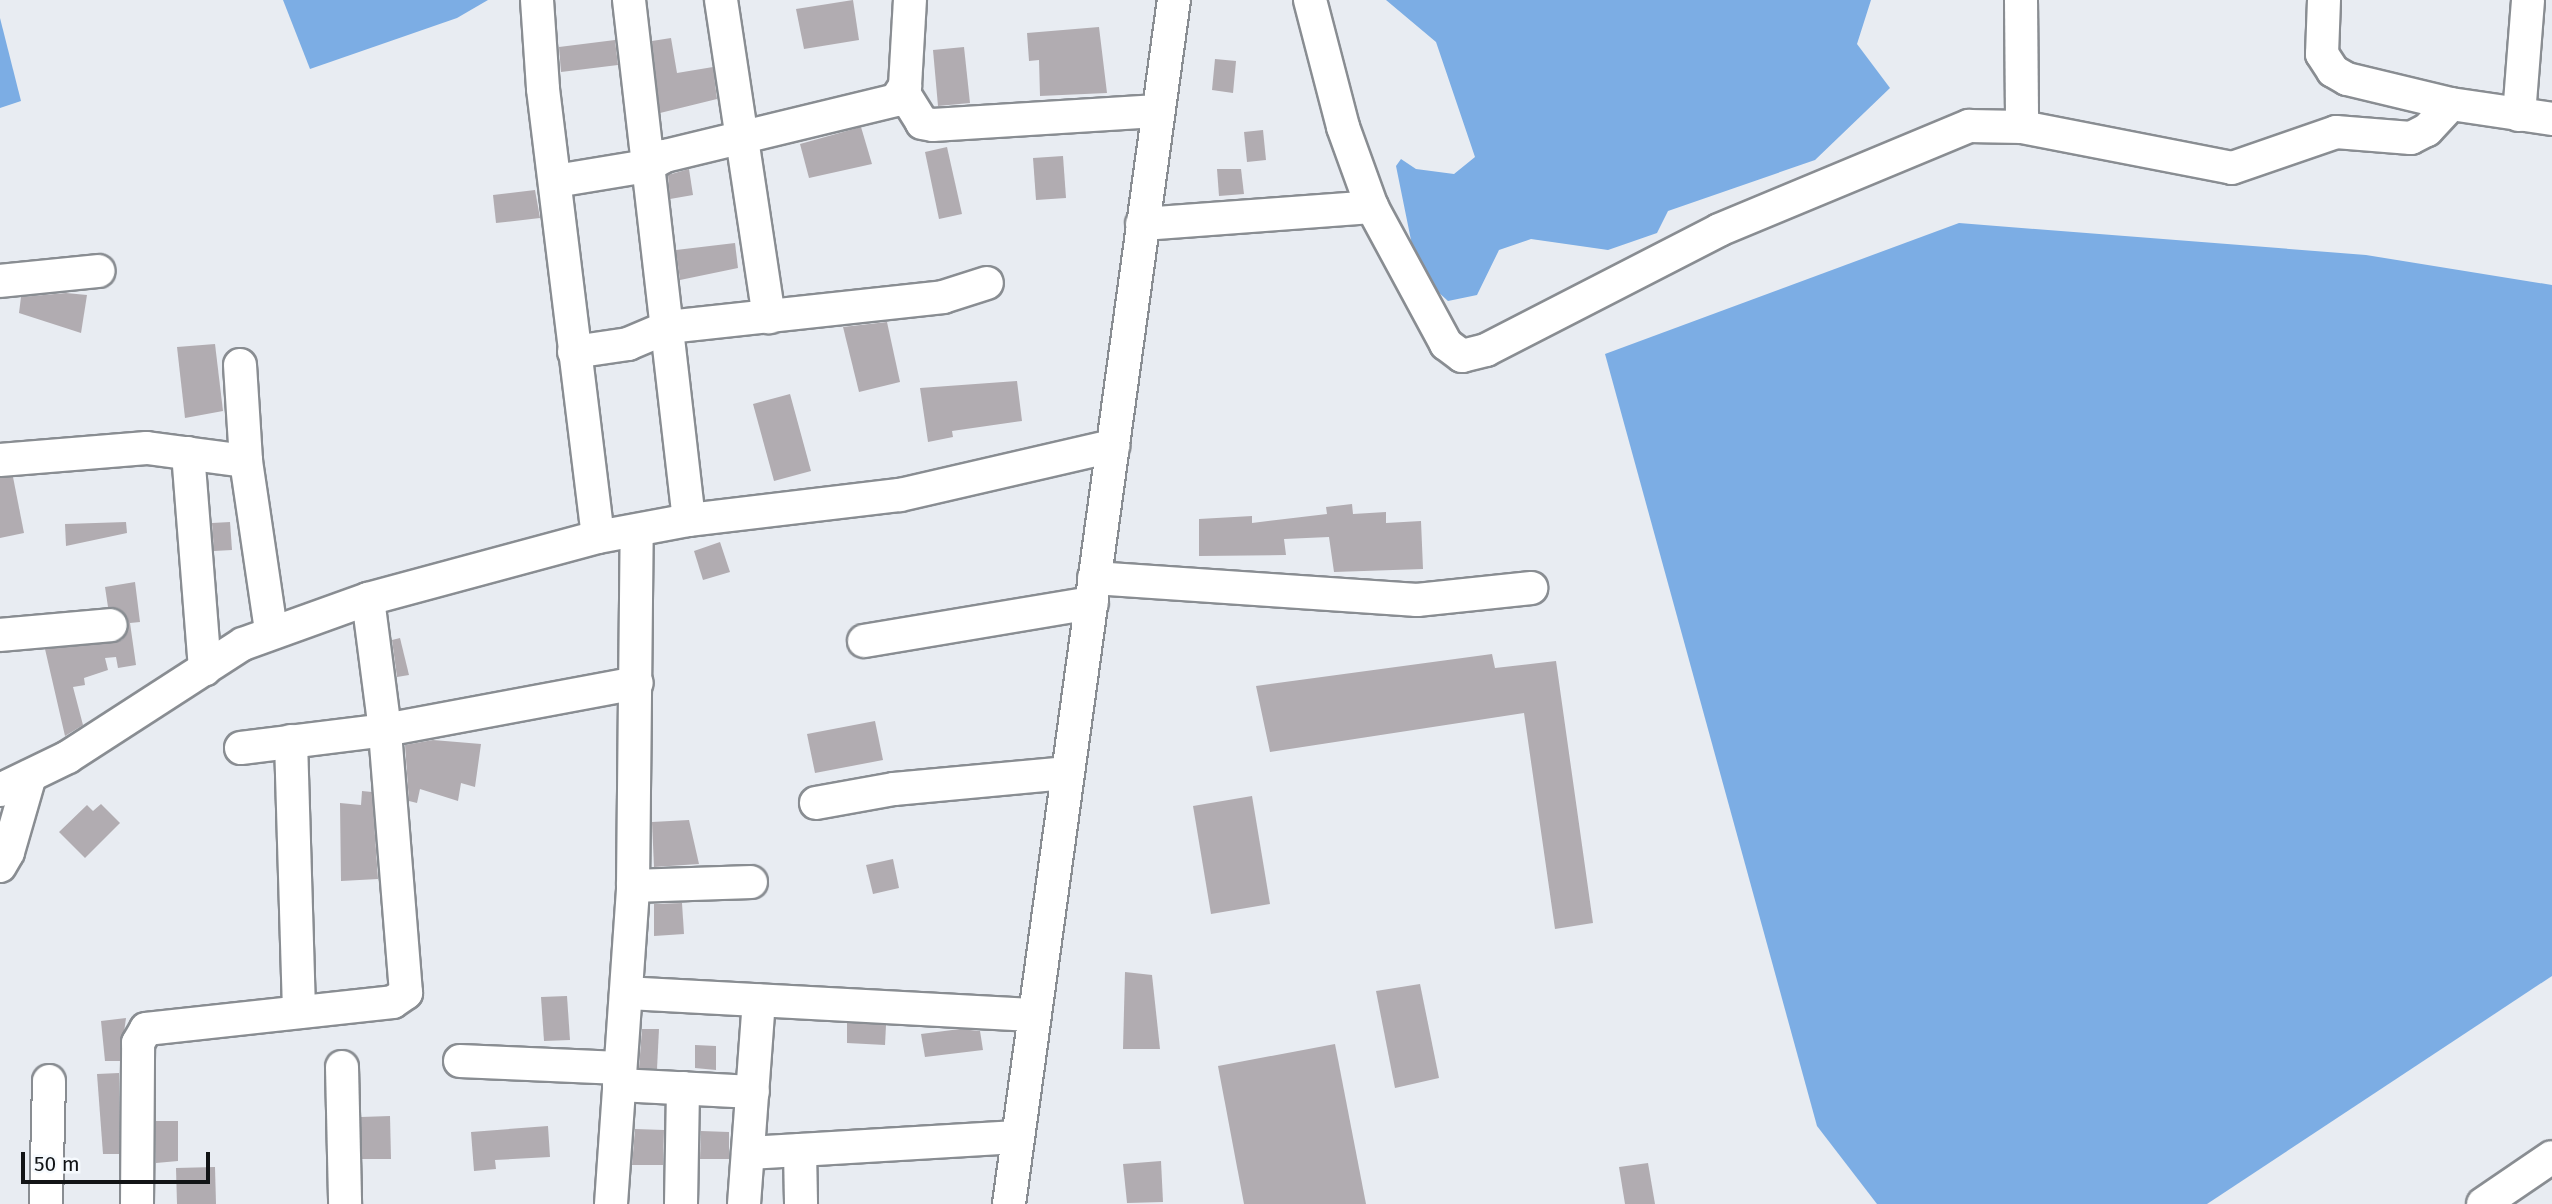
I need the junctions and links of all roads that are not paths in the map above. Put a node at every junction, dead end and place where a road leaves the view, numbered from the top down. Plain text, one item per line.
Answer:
1 (537, 0) edge
2 (629, 0) edge
3 (721, 0) edge
4 (910, 0) edge
5 (1174, 0) edge
6 (1310, 0) edge
7 (2021, 0) edge
8 (2324, 0) edge
9 (2528, 0) edge
10 (903, 92) junction
11 (2451, 104) junction
12 (1158, 111) junction
13 (2519, 115) junction
14 (2552, 119) edge
15 (2022, 127) junction
16 (744, 140) junction
17 (647, 166) junction
18 (556, 181) junction
19 (1372, 207) junction
20 (1142, 224) junction
21 (99, 271) dead end
22 (0, 281) edge
23 (987, 284) dead end
24 (769, 317) junction
25 (668, 327) junction
26 (574, 352) junction
27 (240, 365) dead end
28 (1113, 446) junction
29 (188, 453) junction
30 (0, 460) edge
31 (246, 461) junction
32 (689, 520) junction
33 (636, 531) junction
34 (598, 537) junction
35 (1531, 588) dead end
36 (1093, 590) junction
37 (368, 599) junction
38 (111, 625) dead end
39 (271, 631) junction
40 (0, 635) edge
41 (864, 641) dead end
42 (205, 669) junction
43 (637, 683) junction
44 (386, 730) junction
45 (292, 741) junction
46 (241, 748) dead end
47 (1065, 773) junction
48 (30, 776) junction
49 (0, 790) edge
50 (816, 803) dead end
51 (0, 866) edge
52 (751, 882) dead end
53 (633, 886) junction
54 (626, 993) junction
55 (759, 1001) junction
56 (299, 1012) junction
57 (1034, 1015) junction
58 (460, 1061) dead end
59 (342, 1067) dead end
60 (620, 1076) junction
61 (49, 1081) dead end
62 (683, 1088) junction
63 (753, 1092) junction
64 (1018, 1137) junction
65 (800, 1150) junction
66 (748, 1153) junction
67 (2552, 1157) edge
68 (46, 1204) edge
69 (136, 1204) edge
70 (345, 1204) edge
71 (611, 1204) edge
72 (681, 1204) edge
73 (744, 1204) edge
74 (802, 1204) edge
75 (1009, 1204) edge
76 (2483, 1204) edge

1 - 18 street
2 - 17 street
3 - 16 street
4 - 10 street
5 - 12 street
6 - 19 street
7 - 15 street
8 - 11 street
9 - 13 street
10 - 12 street
10 - 16 street
11 - 13 street
11 - 15 street
12 - 20 street
13 - 14 street
15 - 19 street
16 - 17 street
16 - 24 street
17 - 18 street
17 - 25 street
18 - 26 street
19 - 20 street
20 - 28 street
21 - 22 street
23 - 24 street
24 - 25 street
25 - 26 street
25 - 32 street
26 - 34 street
27 - 31 street
28 - 32 street
28 - 36 street
29 - 30 street
29 - 31 street
29 - 42 street
31 - 39 street
32 - 33 street
33 - 34 street
33 - 43 street
34 - 37 street
35 - 36 street
36 - 41 street
36 - 47 street
37 - 39 street
37 - 44 street
38 - 40 street
39 - 42 street
42 - 48 street
43 - 44 street
43 - 53 street
44 - 45 street
44 - 56 street
45 - 46 street
45 - 56 street
47 - 50 street
47 - 57 street
48 - 49 street
48 - 51 street
52 - 53 street
53 - 54 street
54 - 55 street
54 - 60 street
55 - 57 street
55 - 63 street
56 - 69 street
57 - 64 street
58 - 60 street
59 - 70 street
60 - 62 street
60 - 71 street
61 - 68 street
62 - 63 street
62 - 72 street
63 - 66 street
64 - 65 street
64 - 75 street
65 - 66 street
65 - 74 street
66 - 73 street
67 - 76 street

